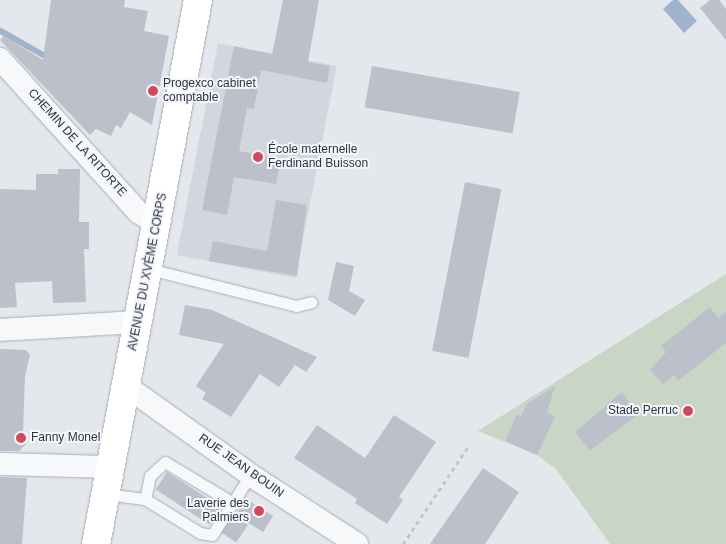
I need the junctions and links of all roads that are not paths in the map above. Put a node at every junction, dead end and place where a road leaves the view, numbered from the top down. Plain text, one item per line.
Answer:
1 (198, 0) edge
2 (0, 59) edge
3 (157, 222) junction
4 (149, 269) junction
5 (312, 302) dead end
6 (140, 322) junction
7 (0, 330) edge
8 (126, 386) junction
9 (0, 464) edge
10 (110, 467) junction
11 (250, 474) junction
12 (105, 494) junction
13 (145, 498) junction
14 (233, 503) junction
15 (96, 544) edge
16 (357, 544) edge

1 - 3 main road, AVENUE DU XVÈME CORPS
2 - 3 street, CHEMIN DE LA RITORTE
3 - 4 main road, AVENUE DU XVÈME CORPS
4 - 5 lane
4 - 6 main road, AVENUE DU XVÈME CORPS
6 - 7 street
6 - 8 main road, AVENUE DU XVÈME CORPS
8 - 10 main road, AVENUE DU XVÈME CORPS
8 - 11 street, RUE JEAN BOUIN
9 - 10 street
10 - 12 main road, AVENUE DU XVÈME CORPS
11 - 14 lane
11 - 16 street, RUE JEAN BOUIN
12 - 13 lane
12 - 15 main road, AVENUE DU XVÈME CORPS
13 - 14 lane
13 - 14 lane

